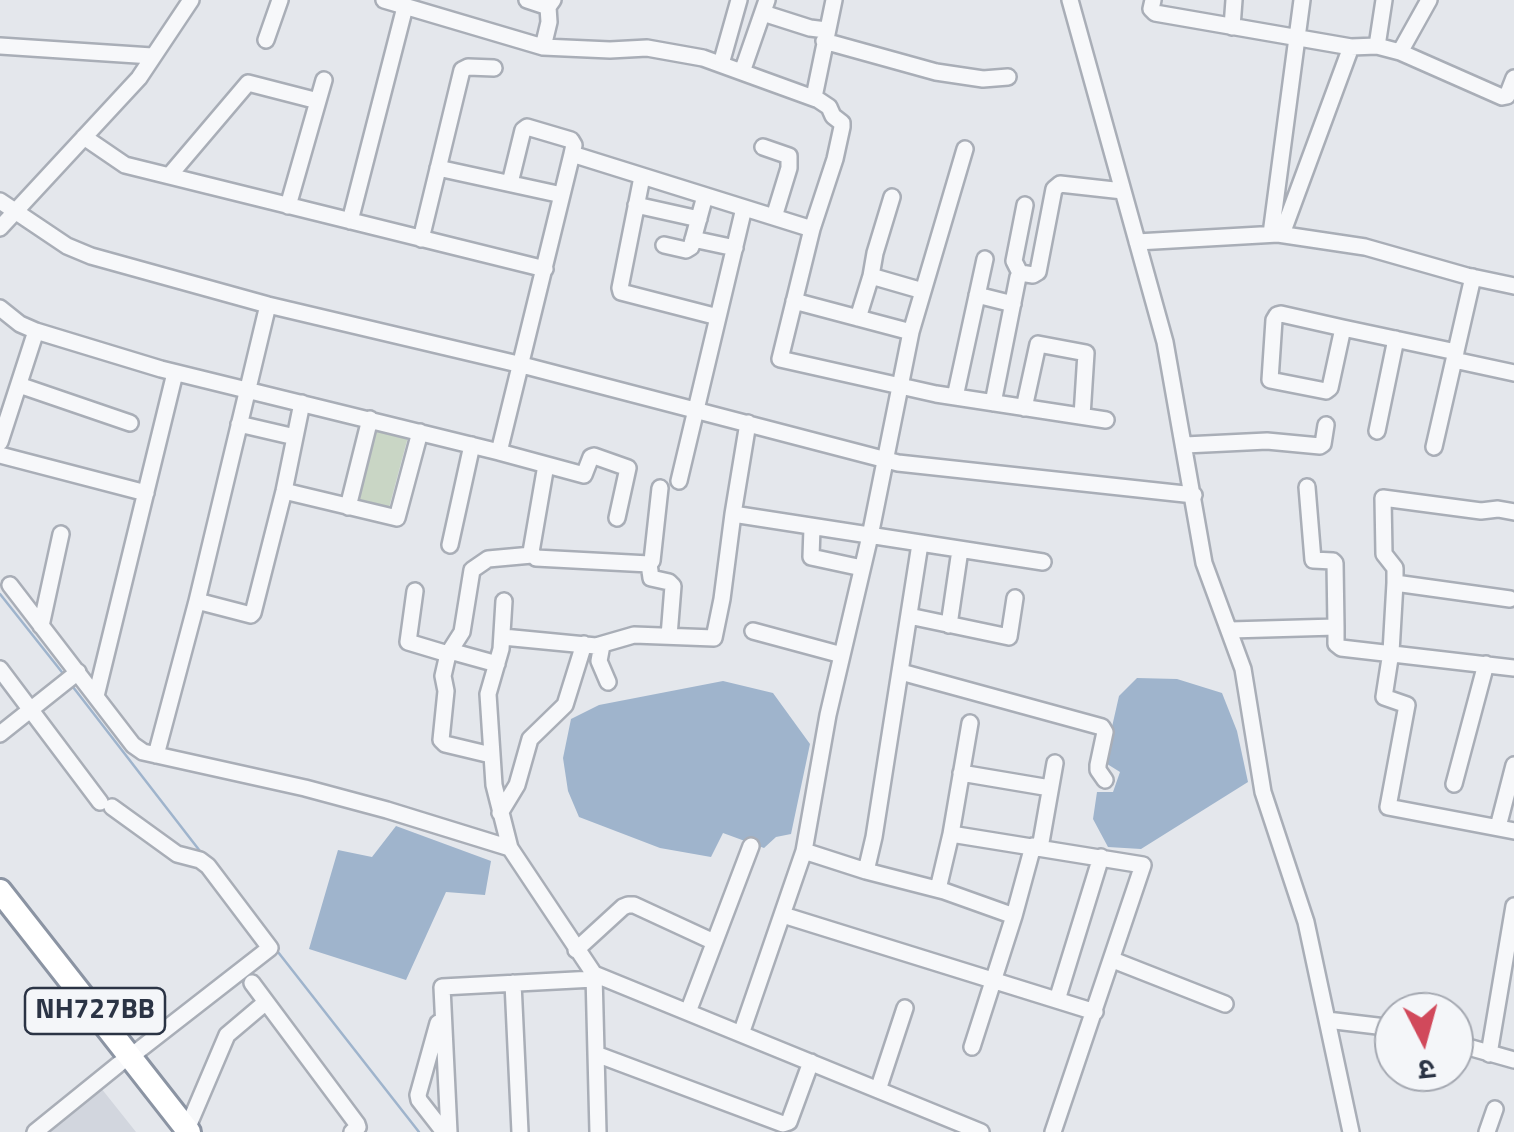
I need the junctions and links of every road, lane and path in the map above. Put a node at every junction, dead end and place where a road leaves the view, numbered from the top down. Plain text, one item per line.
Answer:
1 (191, 0) edge
2 (280, 0) edge
3 (384, 0) edge
4 (526, 0) edge
5 (740, 0) edge
6 (834, 0) edge
7 (1070, 0) edge
8 (1153, 0) edge
9 (1234, 0) edge
10 (1302, 0) edge
11 (1384, 0) edge
12 (1429, 0) edge
13 (550, 3) edge
14 (405, 6) junction
15 (765, 6) edge
16 (438, 8) edge
17 (1232, 28) junction
18 (825, 35) junction
19 (266, 40) dead end
20 (1297, 40) junction
21 (0, 46) edge
22 (1377, 46) junction
23 (543, 47) junction
24 (1351, 47) junction
25 (1400, 52) junction
26 (152, 56) junction
27 (721, 64) junction
28 (494, 68) dead end
29 (742, 72) junction
30 (1008, 77) dead end
31 (1514, 78) edge
32 (324, 80) dead end
33 (816, 99) junction
34 (318, 101) junction
35 (84, 137) junction
36 (763, 147) dead end
37 (964, 149) dead end
38 (572, 154) junction
39 (438, 168) junction
40 (169, 176) junction
41 (642, 177) junction
42 (510, 183) junction
43 (1123, 191) junction
44 (562, 196) junction
45 (705, 196) junction
46 (892, 198) dead end
47 (0, 201) edge
48 (636, 205) junction
49 (1025, 205) dead end
50 (288, 206) junction
51 (744, 208) junction
52 (16, 210) junction
53 (774, 217) junction
54 (699, 219) junction
55 (350, 221) junction
56 (0, 228) edge
57 (812, 229) junction
58 (1276, 234) junction
59 (421, 239) junction
60 (693, 239) junction
61 (1137, 242) junction
62 (664, 245) dead end
63 (735, 248) junction
64 (985, 259) dead end
65 (545, 270) junction
66 (1020, 273) junction
67 (871, 276) junction
68 (1473, 277) junction
69 (1514, 286) edge
70 (923, 291) junction
71 (978, 295) junction
72 (794, 300) junction
73 (1013, 304) junction
74 (268, 305) junction
75 (0, 308) edge
76 (718, 317) junction
77 (858, 318) junction
78 (1343, 328) junction
79 (36, 331) junction
80 (911, 332) junction
81 (1396, 339) junction
82 (1455, 356) junction
83 (522, 365) junction
84 (176, 373) junction
85 (1514, 373) edge
86 (0, 380) edge
87 (18, 387) junction
88 (900, 387) junction
89 (248, 390) junction
90 (956, 397) junction
91 (302, 403) junction
92 (992, 403) junction
93 (1024, 408) junction
94 (696, 410) junction
95 (1082, 416) junction
96 (370, 419) junction
97 (1106, 420) dead end
98 (130, 423) dead end
99 (748, 423) junction
100 (240, 424) junction
101 (1326, 425) dead end
102 (1377, 430) dead end
103 (2, 431) edge
104 (420, 432) junction
105 (295, 437) junction
106 (472, 445) junction
107 (1184, 445) junction
108 (1434, 447) dead end
109 (500, 452) junction
110 (0, 455) edge
111 (884, 459) junction
112 (546, 465) junction
113 (679, 481) dead end
114 (1307, 487) dead end
115 (660, 488) dead end
116 (284, 491) junction
117 (146, 494) junction
118 (1194, 495) junction
119 (348, 507) junction
120 (1514, 512) edge
121 (733, 514) junction
122 (617, 518) dead end
123 (812, 528) junction
124 (61, 534) dead end
125 (870, 536) junction
126 (920, 544) junction
127 (450, 546) dead end
128 (960, 550) junction
129 (532, 555) junction
130 (1044, 562) dead end
131 (649, 564) junction
132 (862, 568) junction
133 (1395, 582) junction
134 (10, 586) dead end
135 (415, 591) dead end
136 (1015, 598) dead end
137 (1510, 599) dead end
138 (197, 601) junction
139 (504, 602) dead end
140 (909, 616) junction
141 (949, 624) junction
142 (41, 626) junction
143 (1336, 628) junction
144 (752, 630) dead end
145 (1230, 630) junction
146 (669, 636) junction
147 (503, 637) junction
148 (584, 644) junction
149 (602, 644) junction
150 (1391, 652) junction
151 (449, 653) junction
152 (842, 656) junction
153 (496, 664) junction
154 (1486, 664) junction
155 (1514, 668) edge
156 (0, 670) edge
157 (900, 672) junction
158 (72, 677) junction
159 (608, 682) dead end
160 (96, 696) junction
161 (31, 710) junction
162 (970, 724) dead end
163 (0, 734) edge
164 (156, 755) junction
165 (491, 755) junction
166 (1056, 763) dead end
167 (1514, 766) edge
168 (961, 773) junction
169 (1106, 780) dead end
170 (1454, 784) dead end
171 (1050, 788) junction
172 (500, 813) junction
173 (1506, 830) edge
174 (951, 834) junction
175 (752, 846) dead end
176 (1037, 847) junction
177 (510, 848) junction
178 (804, 851) junction
179 (1100, 857) junction
180 (866, 871) junction
181 (938, 889) junction
182 (0, 891) edge
183 (1514, 906) edge
184 (0, 914) edge
185 (782, 915) junction
186 (1014, 916) junction
187 (714, 942) junction
188 (576, 950) junction
189 (1112, 960) junction
190 (594, 977) junction
191 (994, 980) junction
192 (513, 982) junction
193 (252, 983) dead end
194 (1057, 1000) junction
195 (266, 1002) junction
196 (1225, 1004) dead end
197 (904, 1008) dead end
198 (442, 1009) junction
199 (688, 1012) junction
200 (1095, 1012) junction
201 (1327, 1020) junction
202 (1374, 1026) edge
203 (741, 1034) junction
204 (972, 1047) dead end
205 (1474, 1049) edge
206 (596, 1054) junction
207 (1489, 1054) junction
208 (124, 1060) junction
209 (1514, 1060) edge
210 (811, 1062) junction
211 (878, 1090) junction
212 (1495, 1110) dead end
213 (932, 1112) junction
214 (182, 1131) edge
215 (35, 1132) edge
216 (352, 1132) edge
217 (447, 1132) edge
218 (520, 1132) edge
219 (598, 1132) edge
220 (927, 1132) edge
221 (981, 1132) edge
222 (1053, 1132) edge
223 (1350, 1132) edge
224 (1487, 1132) edge

1 - 26 street
2 - 19 street
3 - 14 street
4 - 13 street
5 - 27 street
6 - 18 street
7 - 43 street
8 - 17 street
9 - 17 street
10 - 20 street
11 - 22 street
12 - 25 street
13 - 23 street
14 - 16 street
14 - 55 street
15 - 18 street
15 - 29 street
16 - 23 street
17 - 20 street
18 - 30 street
18 - 33 street
20 - 24 street
20 - 58 street
21 - 26 street
22 - 24 street
22 - 25 street
23 - 27 street
24 - 58 street
25 - 31 street
26 - 35 street
27 - 29 street
28 - 39 street
29 - 33 street
32 - 34 street
33 - 57 street
34 - 40 street
34 - 50 street
35 - 40 street
35 - 52 street
36 - 53 street
37 - 70 street
38 - 41 street
38 - 42 street
38 - 44 street
39 - 42 street
39 - 59 street
40 - 50 street
41 - 45 street
41 - 48 street
42 - 44 street
43 - 61 street
43 - 66 street
44 - 65 street
45 - 51 street
45 - 54 street
46 - 67 street
47 - 52 street
48 - 54 street
48 - 76 street
49 - 66 street
50 - 55 street
51 - 53 street
51 - 63 street
52 - 56 street
52 - 74 street
53 - 57 street
54 - 60 street
55 - 59 street
57 - 72 street
58 - 61 street
58 - 68 street
59 - 65 street
60 - 62 street
60 - 63 street
61 - 107 street
63 - 76 street
64 - 71 street
65 - 83 street
66 - 73 street
67 - 70 street
67 - 77 street
68 - 69 street
68 - 82 street
70 - 80 street
71 - 73 street
71 - 90 street
72 - 77 street
72 - 88 street
73 - 92 street
74 - 83 street
74 - 89 street
75 - 79 street
76 - 94 street
77 - 80 street
78 - 78 street
78 - 81 street
79 - 84 street
79 - 87 street
80 - 88 street
81 - 82 street
81 - 102 street
82 - 85 street
82 - 108 street
83 - 94 street
83 - 109 street
84 - 89 street
84 - 117 street
86 - 87 street
87 - 98 street
87 - 103 street
88 - 90 street
88 - 111 street
89 - 91 street
89 - 100 street
90 - 92 street
91 - 96 street
91 - 105 street
92 - 93 street
93 - 95 street
93 - 95 street
94 - 99 street
94 - 113 street
95 - 97 street
96 - 104 street
96 - 119 street
99 - 111 street
99 - 121 street
100 - 105 street
100 - 138 street
101 - 107 street
104 - 106 street
104 - 119 street
105 - 116 street
106 - 109 street
106 - 127 street
107 - 118 street
109 - 112 street
110 - 117 street
111 - 118 street
111 - 125 street
112 - 122 street
112 - 129 street
114 - 143 street
115 - 131 street
116 - 119 street
116 - 138 street
117 - 160 street
118 - 145 street
120 - 133 street
121 - 123 street
121 - 146 street
123 - 125 street
123 - 132 street
124 - 142 street
125 - 126 street
125 - 132 street
126 - 128 street
126 - 140 street
128 - 130 street
128 - 141 street
129 - 131 street
129 - 151 street
131 - 146 street
132 - 152 street
133 - 137 street
133 - 150 street
134 - 142 street
135 - 151 street
136 - 141 street
138 - 164 street
139 - 147 street
140 - 141 street
140 - 157 street
142 - 158 street
143 - 145 street
143 - 150 street
144 - 152 street
145 - 201 street
146 - 149 street
147 - 148 street
147 - 153 street
148 - 149 street
148 - 172 street
149 - 159 street
150 - 154 street
150 - 173 street
151 - 153 street
151 - 165 street
152 - 178 street
153 - 165 street
154 - 155 street
154 - 170 street
156 - 161 street
157 - 169 street
157 - 180 street
158 - 160 street
158 - 161 street
160 - 164 street
161 - 163 street
161 - 208 street
162 - 168 street
164 - 177 street
165 - 172 street
166 - 171 street
167 - 173 street
168 - 171 street
168 - 174 street
171 - 176 street
172 - 177 street
174 - 176 street
174 - 181 street
175 - 187 street
176 - 179 street
176 - 186 street
177 - 188 street
178 - 180 street
178 - 185 street
179 - 189 street
179 - 194 street
180 - 181 street
181 - 186 street
182 - 208 highway, NH727BB
183 - 207 street
184 - 208 highway, NH727BB
185 - 191 street
185 - 203 street
186 - 191 street
187 - 188 street
187 - 199 street
188 - 190 street
189 - 196 street
189 - 200 street
190 - 192 street
190 - 199 street
190 - 206 street
191 - 194 street
191 - 204 street
192 - 198 street
192 - 218 street
193 - 195 street
194 - 200 street
195 - 214 street
195 - 216 street
197 - 211 street
198 - 217 street
198 - 217 street
199 - 203 street
200 - 222 street
201 - 202 street
201 - 223 street
203 - 210 street
205 - 207 street
206 - 210 street
206 - 219 street
207 - 209 street
208 - 214 highway, NH727BB
208 - 215 street
210 - 211 street
211 - 213 street
212 - 224 street
213 - 220 street
213 - 221 street

